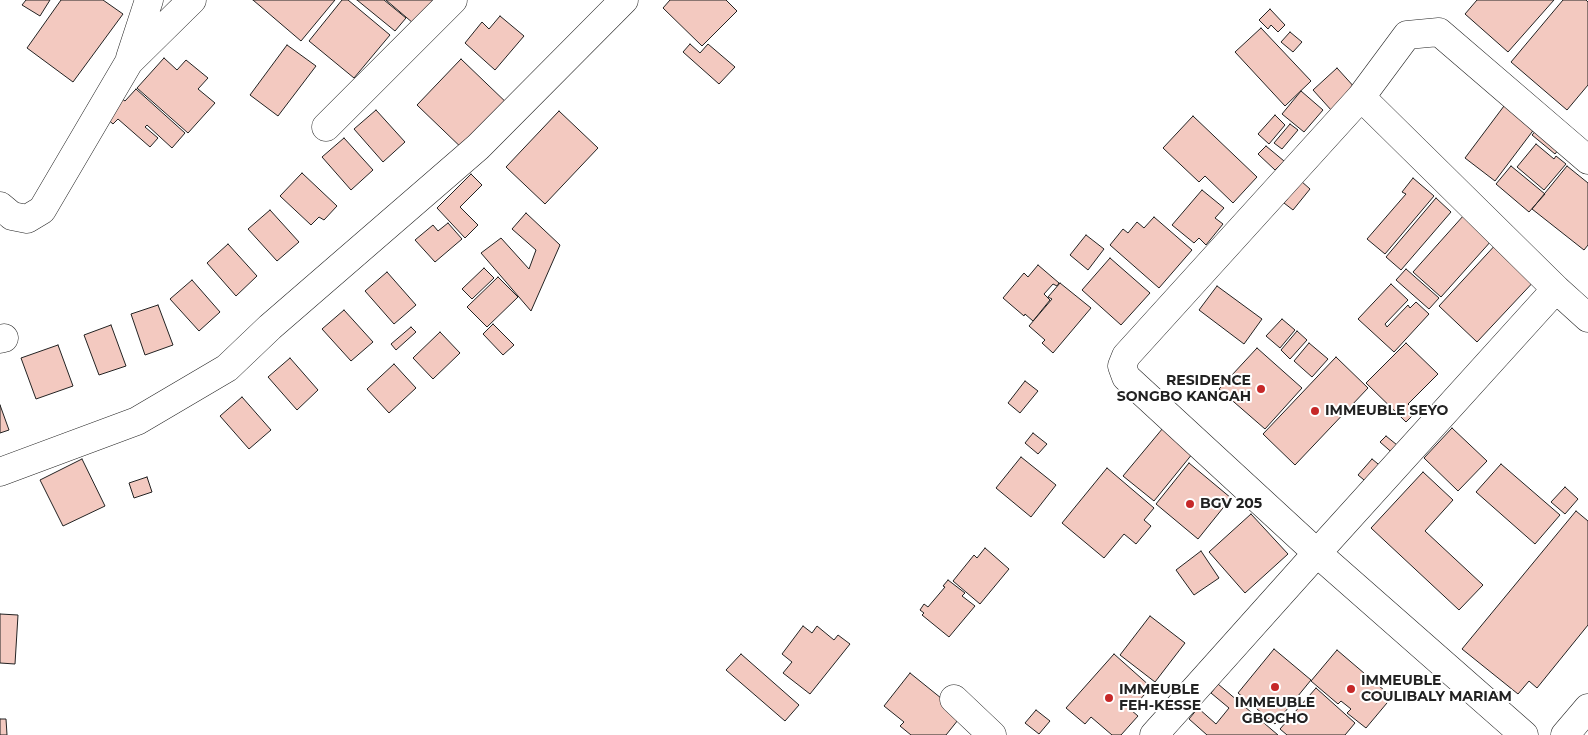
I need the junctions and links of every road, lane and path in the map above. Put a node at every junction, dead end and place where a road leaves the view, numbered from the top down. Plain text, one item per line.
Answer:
1 (149, 0) edge
2 (192, 0) edge
3 (453, 0) edge
4 (624, 0) edge
5 (129, 62) junction
6 (1361, 97) junction
7 (326, 127) dead end
8 (1588, 160) edge
9 (0, 206) edge
10 (1556, 289) junction
11 (1588, 318) edge
12 (0, 472) edge
13 (1316, 553) junction
14 (954, 699) dead end
15 (1588, 708) edge
16 (992, 735) edge
17 (1154, 735) edge
18 (1524, 735) edge
19 (1565, 735) edge

1 - 5 street
2 - 5 street
3 - 7 street
4 - 12 street
5 - 9 street
6 - 8 street
6 - 10 street
6 - 13 street
10 - 11 street
10 - 13 street
13 - 17 street
13 - 18 street
14 - 16 street
15 - 19 street

